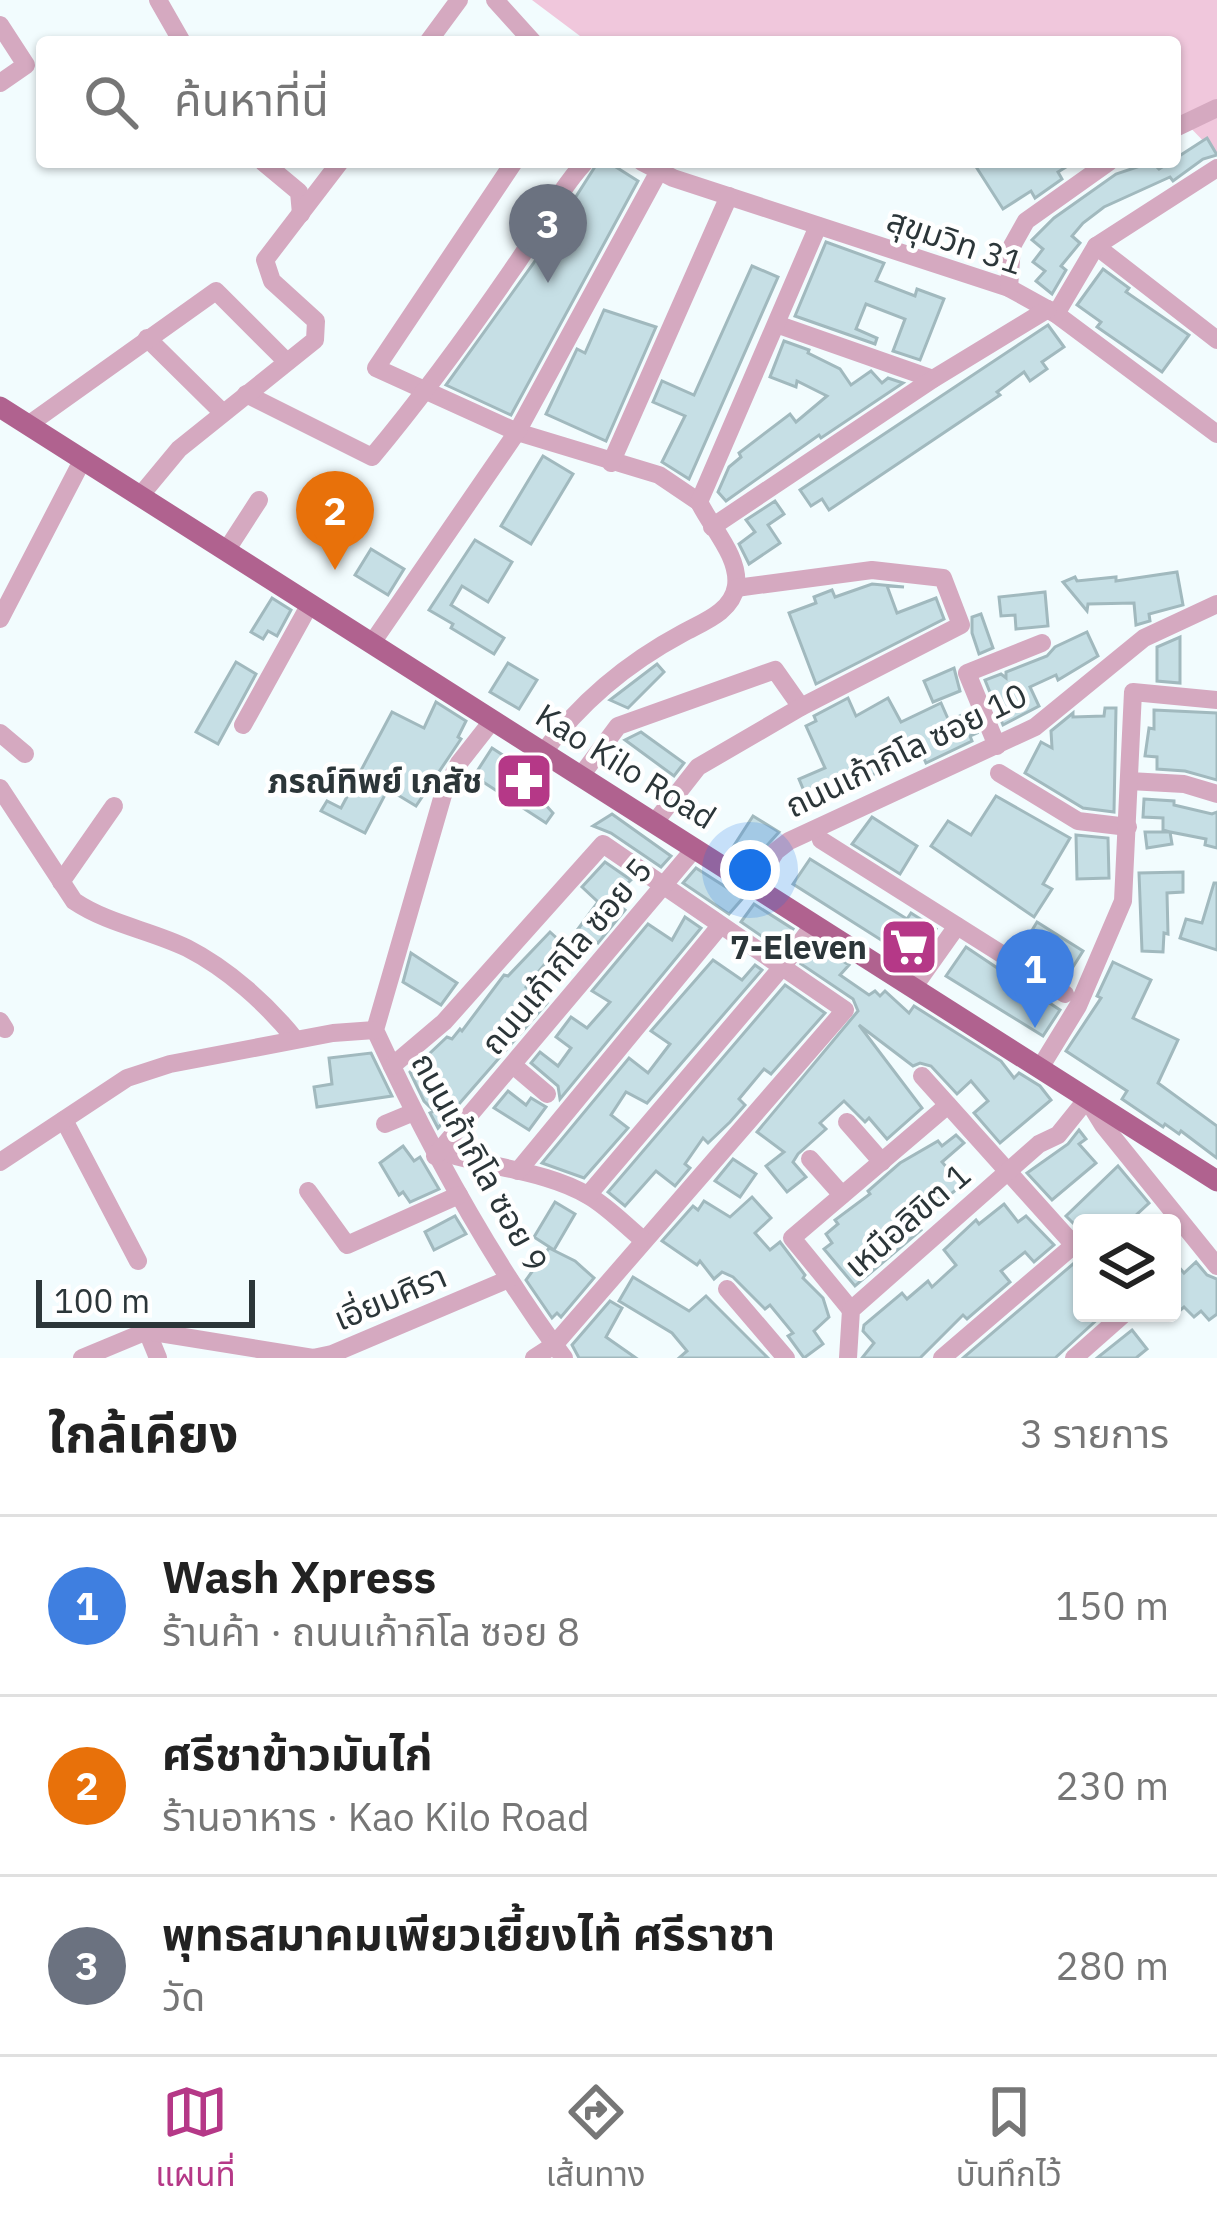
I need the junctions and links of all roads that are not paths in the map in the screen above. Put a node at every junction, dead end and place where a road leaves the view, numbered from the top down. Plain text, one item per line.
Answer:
1 (158, 0) edge
2 (459, 0) edge
3 (495, 0) edge
4 (0, 25) edge
5 (179, 36) edge
6 (432, 36) edge
7 (528, 36) edge
8 (0, 83) edge
9 (1217, 108) edge
10 (1181, 125) edge
11 (270, 168) edge
12 (336, 168) edge
13 (510, 168) edge
14 (579, 168) edge
15 (650, 168) edge
16 (656, 168) edge
17 (1096, 168) edge
18 (1217, 168) edge
19 (729, 196) junction
20 (302, 214) junction
21 (818, 226) junction
22 (1012, 246) junction
23 (1096, 246) junction
24 (988, 280) junction
25 (1009, 288) junction
26 (1052, 311) junction
27 (779, 325) junction
28 (147, 338) junction
29 (1217, 340) edge
30 (287, 362) junction
31 (933, 379) junction
32 (428, 391) junction
33 (246, 394) junction
34 (1, 412) edge
35 (223, 413) junction
36 (28, 424) junction
37 (517, 432) junction
38 (1217, 434) edge
39 (83, 459) junction
40 (611, 463) junction
41 (140, 496) junction
42 (260, 500) dead end
43 (699, 502) junction
44 (712, 527) junction
45 (226, 550) junction
46 (736, 588) junction
47 (310, 604) junction
48 (1217, 604) edge
49 (0, 620) edge
50 (1042, 643) dead end
51 (372, 644) junction
52 (1217, 700) edge
53 (801, 707) junction
54 (492, 721) junction
55 (243, 725) dead end
56 (0, 733) edge
57 (997, 746) junction
58 (544, 753) junction
59 (25, 754) dead end
60 (999, 772) dead end
61 (580, 777) junction
62 (1129, 781) junction
63 (0, 788) edge
64 (1217, 794) edge
65 (114, 806) dead end
66 (19, 814) junction
67 (655, 822) junction
68 (1128, 827) junction
69 (0, 829) edge
70 (821, 840) dead end
71 (695, 848) junction
72 (61, 882) junction
73 (754, 885) junction
74 (663, 887) junction
75 (814, 924) junction
76 (720, 926) junction
77 (961, 928) junction
78 (783, 966) junction
79 (919, 992) junction
80 (1065, 994) dead end
81 (375, 1030) junction
82 (295, 1040) junction
83 (392, 1066) junction
84 (514, 1066) junction
85 (1040, 1068) junction
86 (922, 1076) dead end
87 (547, 1094) dead end
88 (1083, 1098) junction
89 (948, 1105) junction
90 (414, 1112) junction
91 (64, 1120) junction
92 (847, 1122) dead end
93 (385, 1124) dead end
94 (438, 1154) junction
95 (810, 1159) dead end
96 (0, 1162) edge
97 (882, 1162) junction
98 (518, 1171) junction
99 (1007, 1172) junction
100 (1217, 1181) edge
101 (308, 1191) dead end
102 (588, 1195) junction
103 (842, 1195) junction
104 (459, 1196) junction
105 (642, 1239) junction
106 (1073, 1245) edge
107 (1073, 1254) edge
108 (138, 1261) dead end
109 (1217, 1266) edge
110 (509, 1279) junction
111 (727, 1289) dead end
112 (851, 1310) junction
113 (1115, 1322) edge
114 (147, 1331) junction
115 (559, 1352) edge
116 (82, 1358) edge
117 (158, 1358) edge
118 (534, 1358) edge
119 (786, 1358) edge
120 (848, 1358) edge
121 (942, 1358) edge
122 (1074, 1358) edge

1 - 5 street
2 - 6 street
3 - 7 street
4 - 8 street
9 - 10 street
11 - 20 street
12 - 20 street
13 - 32 street
14 - 32 street
15 - 37 street
16 - 19 street, สุขุมวิท 31
17 - 22 street
18 - 23 street
19 - 21 street, สุขุมวิท 31
19 - 40 street
20 - 30 street
21 - 24 street, สุขุมวิท 31
21 - 27 street
22 - 24 street
22 - 25 street
23 - 26 street
23 - 29 street
24 - 25 street, สุขุมวิท 31
25 - 26 street, สุขุมวิท 31
26 - 31 street
26 - 38 street, สุขุมวิท 31
27 - 31 street
27 - 43 street
28 - 30 street
28 - 35 street
28 - 36 street
30 - 33 street
31 - 44 street
32 - 33 street
32 - 37 street
33 - 35 street
34 - 36 main road, Kao Kilo Road
35 - 41 street
36 - 39 main road, Kao Kilo Road
37 - 40 street
37 - 51 street
39 - 41 main road, Kao Kilo Road
39 - 49 street
40 - 43 street
41 - 45 main road, Kao Kilo Road
42 - 45 street
43 - 44 street
44 - 46 street
45 - 47 main road, Kao Kilo Road
46 - 53 street
46 - 58 street
47 - 51 main road, Kao Kilo Road
47 - 55 street
48 - 57 street, ถนนเก้ากิโล ซอย 10
50 - 57 street
51 - 54 main road, Kao Kilo Road
52 - 62 street
53 - 61 street
53 - 67 street
54 - 58 main road, Kao Kilo Road
54 - 81 street, ถนนเก้ากิโล ซอย 9
56 - 59 street
57 - 73 street, ถนนเก้ากิโล ซอย 10
58 - 61 main road, Kao Kilo Road
60 - 68 street
61 - 67 main road, Kao Kilo Road
62 - 64 street
62 - 68 street
63 - 66 street
65 - 72 street
66 - 69 street
66 - 72 street
67 - 71 main road, Kao Kilo Road
68 - 85 street
70 - 77 street
71 - 73 main road, Kao Kilo Road
71 - 74 street, ถนนเก้ากิโล ซอย 5
72 - 82 street
73 - 75 main road, Kao Kilo Road
74 - 76 street
74 - 83 street
74 - 84 street, ถนนเก้ากิโล ซอย 5
75 - 78 street
75 - 79 main road, Kao Kilo Road
76 - 78 street
76 - 98 street
77 - 79 street
77 - 80 street
78 - 102 street
78 - 105 street
79 - 85 main road, Kao Kilo Road
81 - 82 street
81 - 83 street, ถนนเก้ากิโล ซอย 9
82 - 91 street
83 - 90 street, ถนนเก้ากิโล ซอย 9
84 - 87 street
84 - 94 street, ถนนเก้ากิโล ซอย 5
85 - 88 main road, Kao Kilo Road
86 - 89 street
88 - 99 street, เหนือลิขิต 1
88 - 100 main road, Kao Kilo Road
88 - 109 street
89 - 97 street
89 - 99 street
90 - 93 street
90 - 94 street, ถนนเก้ากิโล ซอย 9
91 - 96 street
91 - 108 street
92 - 97 street
94 - 98 street
94 - 104 street, ถนนเก้ากิโล ซอย 9
95 - 103 street
97 - 103 street
98 - 102 street
99 - 106 street
99 - 112 street, เหนือลิขิต 1
101 - 104 street
102 - 105 street
103 - 112 street
104 - 110 street, ถนนเก้ากิโล ซอย 9
105 - 115 street
107 - 121 street
110 - 114 street, เอี่ยมศิรา
110 - 115 street, ถนนเก้ากิโล ซอย 9
111 - 119 street
112 - 120 street, เหนือลิขิต 1
113 - 122 street
114 - 116 street
114 - 117 street
115 - 118 street

